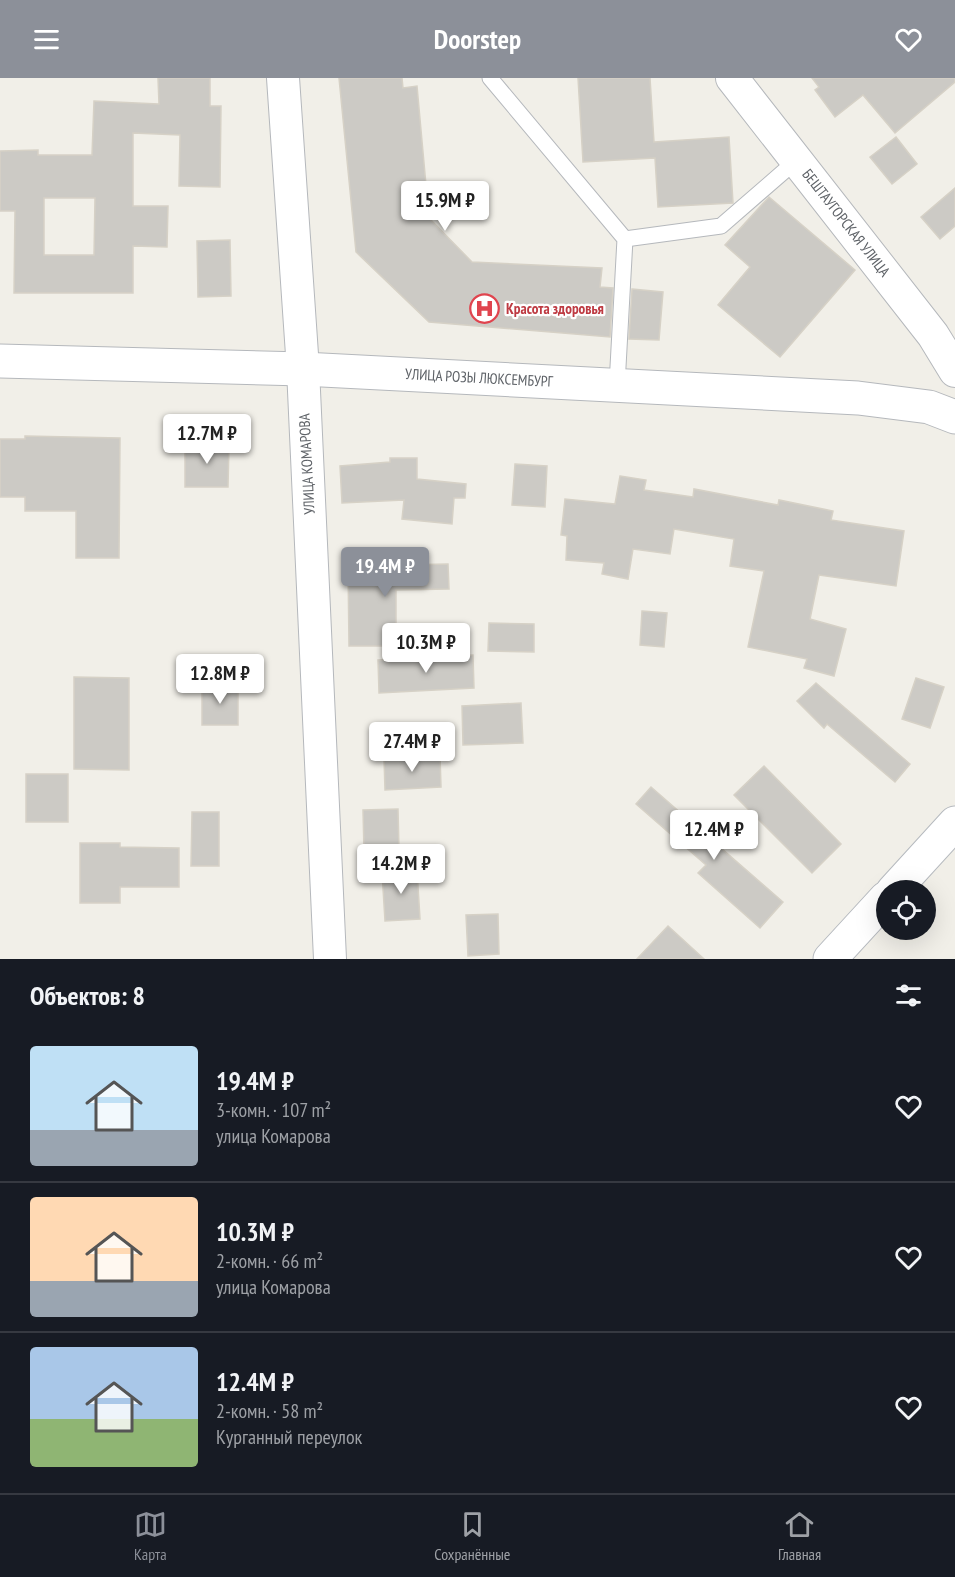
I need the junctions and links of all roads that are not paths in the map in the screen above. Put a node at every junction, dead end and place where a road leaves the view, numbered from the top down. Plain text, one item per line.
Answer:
1 (283, 78) edge
2 (490, 78) edge
3 (732, 78) edge
4 (797, 160) junction
5 (625, 239) junction
6 (0, 361) edge
7 (303, 369) junction
8 (955, 371) edge
9 (617, 385) junction
10 (955, 417) edge
11 (955, 823) edge
12 (903, 880) edge
13 (876, 909) edge
14 (330, 959) edge
15 (830, 959) edge

1 - 7 street, УЛИЦА КОМАРОВА
2 - 5 lane
3 - 4 street, БЕШТАУГОРСКАЯ УЛИЦА
4 - 5 lane
4 - 8 street, БЕШТАУГОРСКАЯ УЛИЦА
5 - 9 lane
6 - 7 street, УЛИЦА РОЗЫ ЛЮКСЕМБУРГ
7 - 9 street, УЛИЦА РОЗЫ ЛЮКСЕМБУРГ
7 - 14 street, УЛИЦА КОМАРОВА
9 - 10 street, УЛИЦА РОЗЫ ЛЮКСЕМБУРГ
11 - 12 street
13 - 15 street

